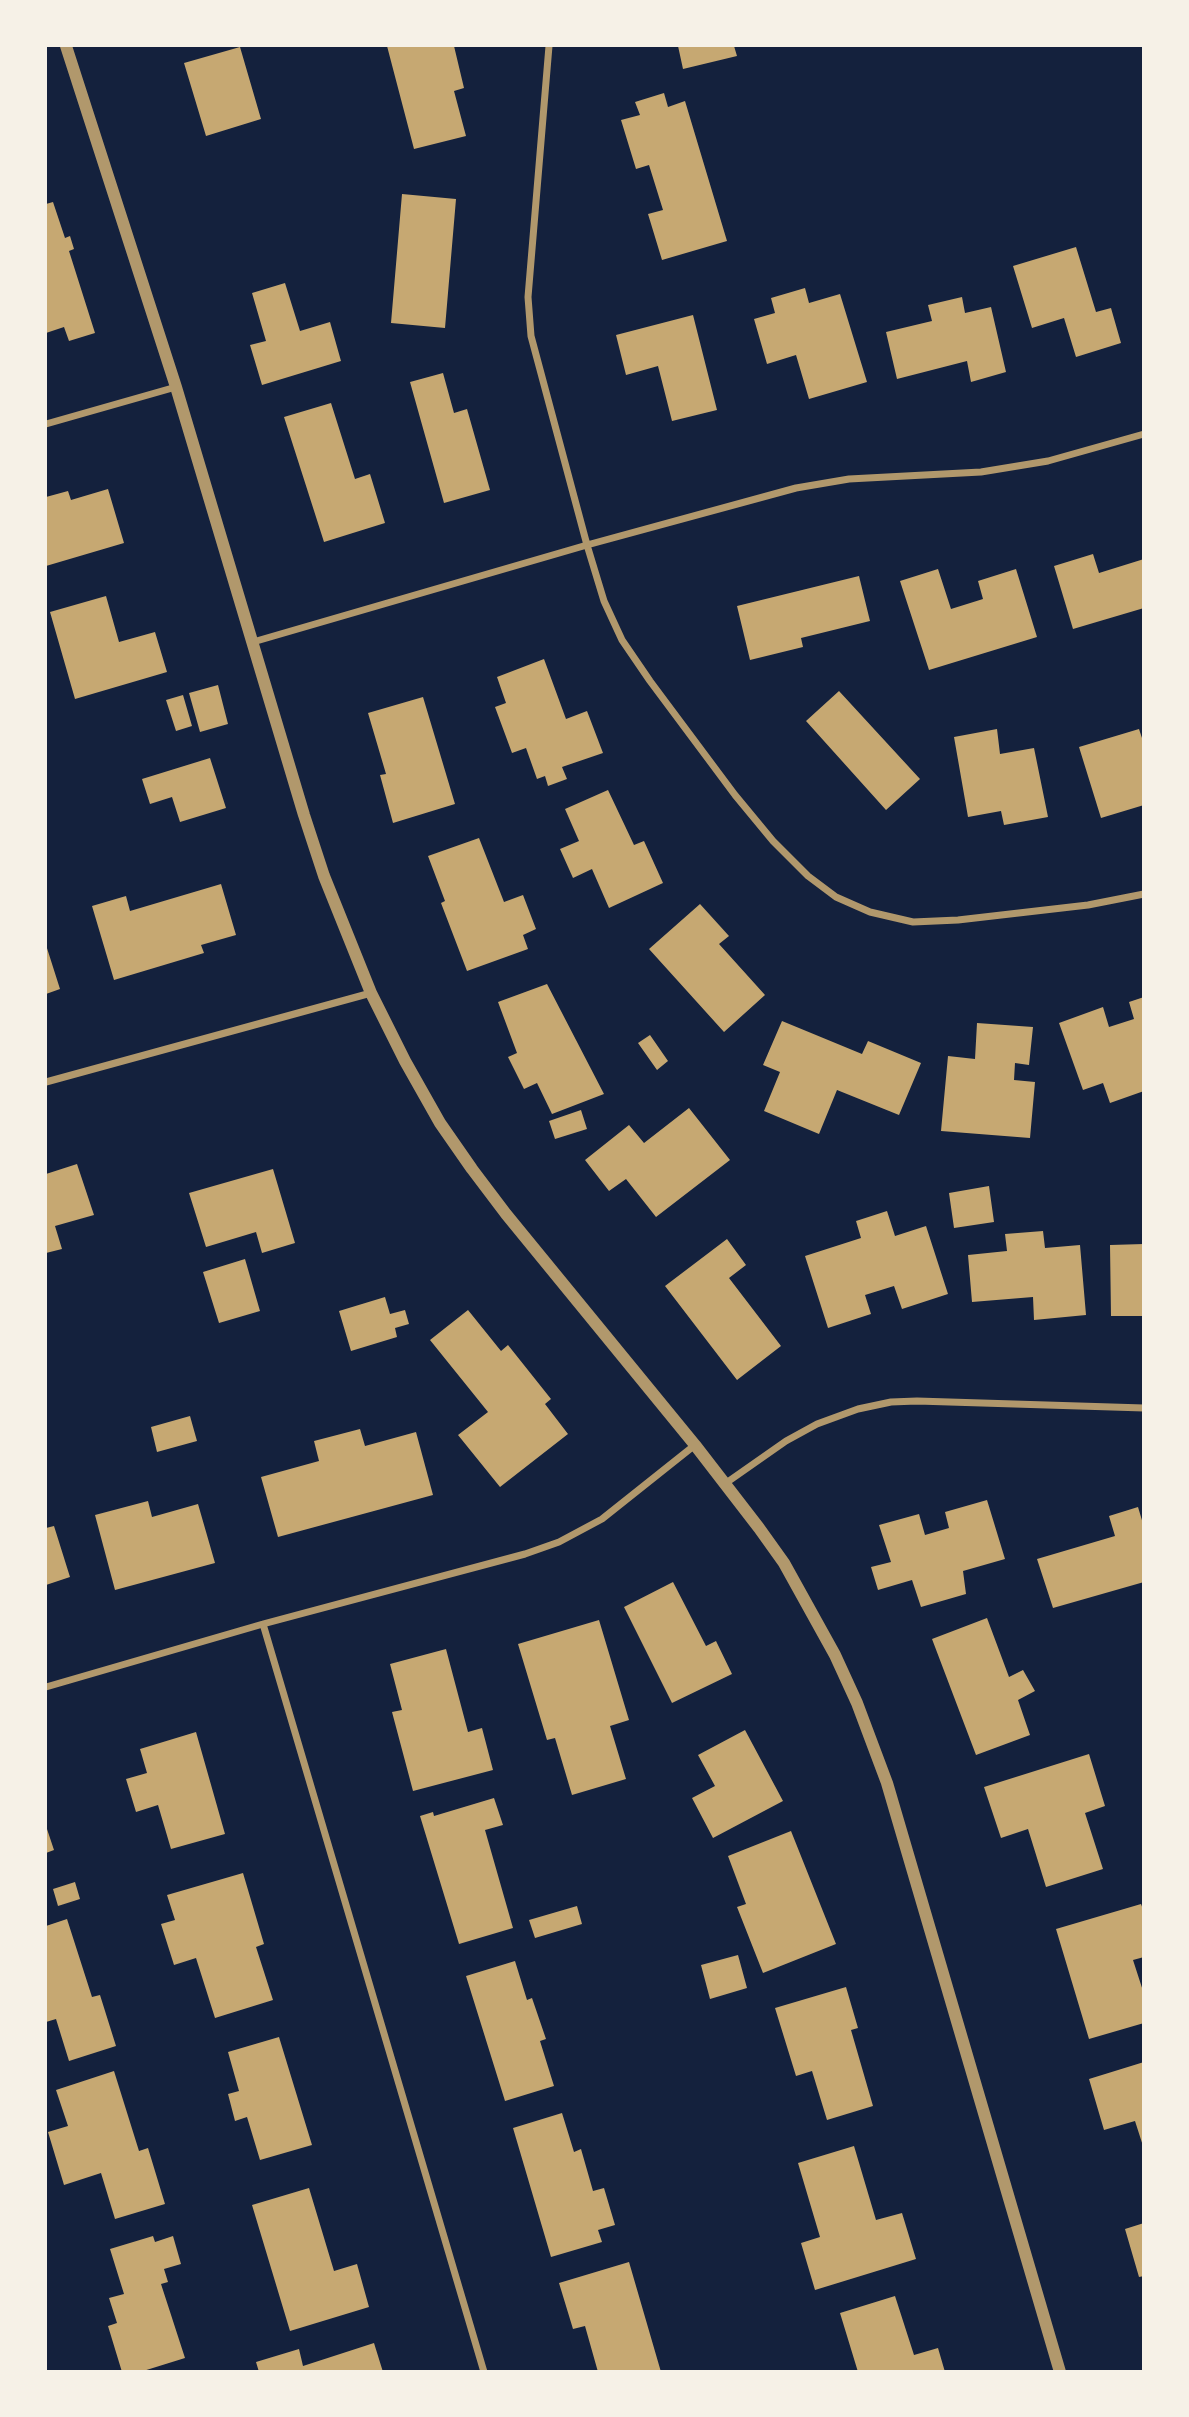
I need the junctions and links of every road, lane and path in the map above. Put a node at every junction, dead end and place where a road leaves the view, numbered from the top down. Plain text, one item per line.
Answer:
1 (66, 46) edge
2 (549, 46) edge
3 (176, 387) junction
4 (46, 424) edge
5 (1143, 434) edge
6 (587, 545) junction
7 (253, 642) junction
8 (1143, 894) edge
9 (371, 993) junction
10 (46, 1082) edge
11 (1143, 1408) edge
12 (695, 1445) junction
13 (726, 1483) junction
14 (263, 1624) junction
15 (46, 1687) edge
16 (484, 2371) edge
17 (1060, 2371) edge

1 - 3 street
2 - 6 street
3 - 4 street
3 - 7 street
5 - 6 street
6 - 7 street
6 - 8 street
7 - 9 street
9 - 10 street
9 - 12 street
11 - 13 street
12 - 13 street
12 - 14 street
13 - 17 street
14 - 15 street
14 - 16 street

